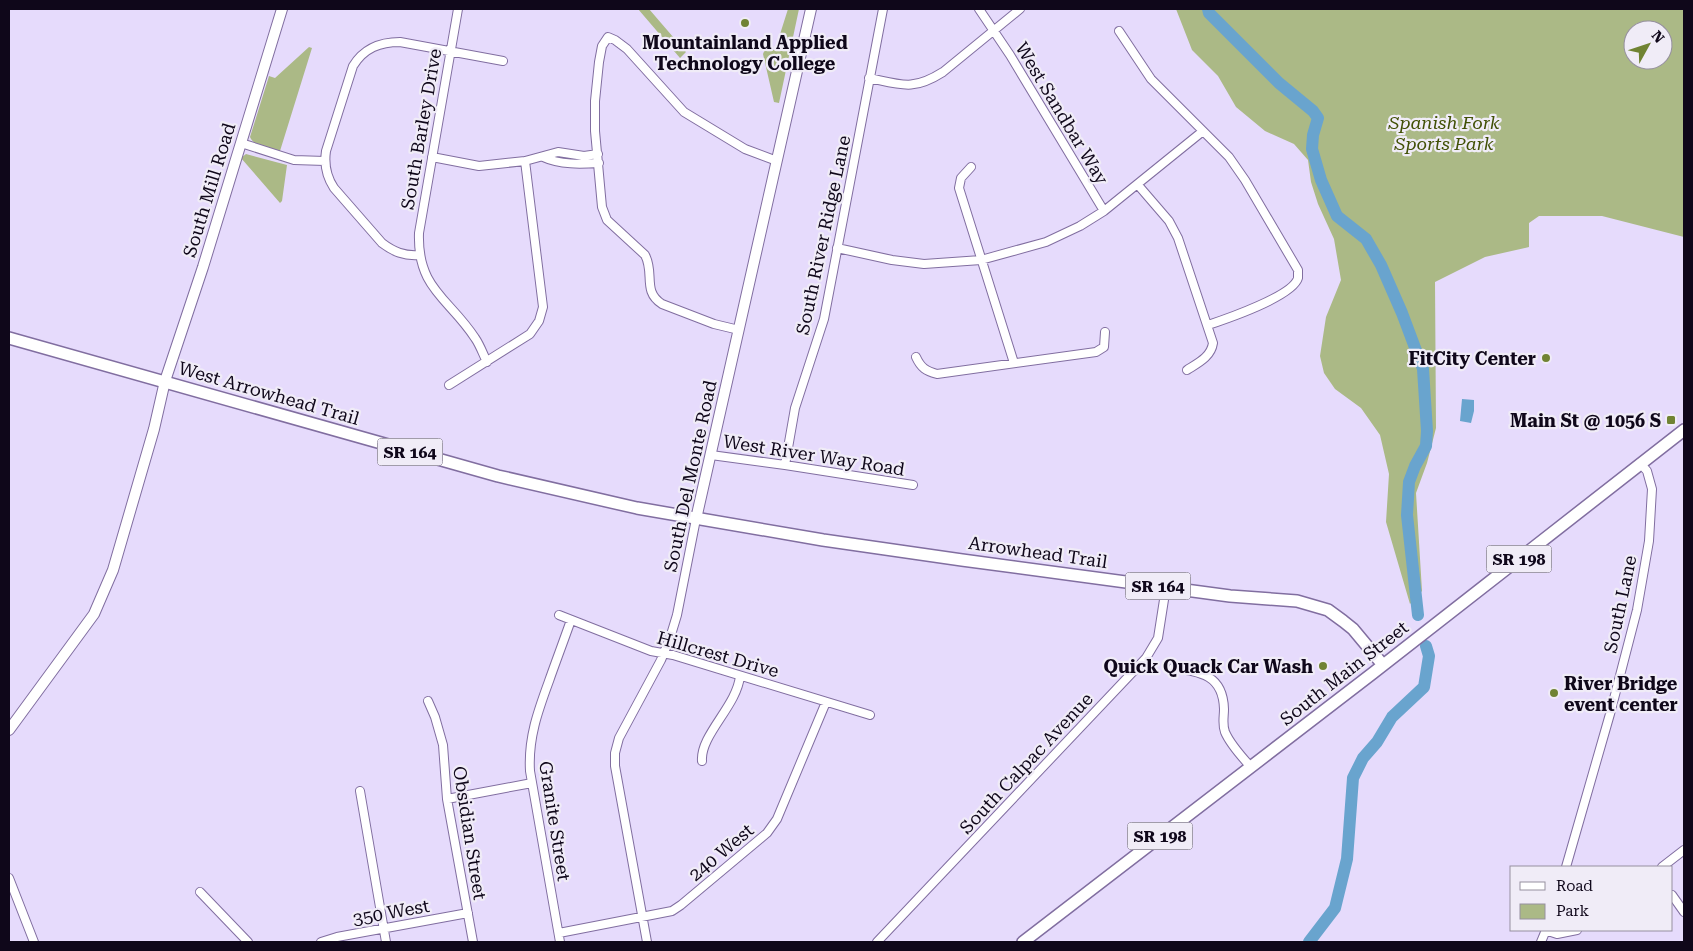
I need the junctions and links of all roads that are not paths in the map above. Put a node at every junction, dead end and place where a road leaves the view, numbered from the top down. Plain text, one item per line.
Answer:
1 (282, 9) edge
2 (458, 9) edge
3 (811, 9) edge
4 (883, 9) edge
5 (979, 9) edge
6 (1020, 9) edge
7 (993, 30) junction
8 (1119, 31) dead end
9 (450, 51) junction
10 (503, 61) dead end
11 (869, 78) junction
12 (1203, 131) junction
13 (241, 144) junction
14 (432, 158) junction
15 (599, 158) junction
16 (325, 161) junction
17 (526, 161) junction
18 (777, 161) junction
19 (971, 167) dead end
20 (1138, 185) junction
21 (1104, 211) junction
22 (837, 248) junction
23 (419, 255) junction
24 (981, 260) junction
25 (1208, 325) junction
26 (739, 330) junction
27 (1105, 332) dead end
28 (9, 338) edge
29 (916, 357) dead end
30 (487, 362) junction
31 (1014, 363) junction
32 (1187, 370) dead end
33 (165, 381) junction
34 (449, 385) dead end
35 (1684, 430) edge
36 (711, 455) junction
37 (1640, 463) junction
38 (785, 465) junction
39 (913, 486) dead end
40 (696, 519) junction
41 (1166, 587) junction
42 (559, 615) dead end
43 (572, 620) junction
44 (664, 654) junction
45 (1383, 665) junction
46 (1173, 668) dead end
47 (740, 676) junction
48 (428, 701) dead end
49 (826, 702) junction
50 (870, 715) dead end
51 (9, 730) edge
52 (702, 761) dead end
53 (1250, 766) junction
54 (532, 783) junction
55 (360, 791) dead end
56 (447, 799) junction
57 (1684, 850) edge
58 (1566, 866) edge
59 (1663, 866) edge
60 (9, 878) edge
61 (200, 892) dead end
62 (1673, 896) edge
63 (1684, 912) edge
64 (468, 913) junction
65 (642, 917) junction
66 (384, 928) junction
67 (1549, 931) edge
68 (1572, 931) edge
69 (559, 934) junction
70 (34, 942) edge
71 (248, 942) edge
72 (321, 942) edge
73 (386, 942) edge
74 (473, 942) edge
75 (560, 942) edge
76 (647, 942) edge
77 (877, 942) edge
78 (1023, 942) edge

1 - 13 street, South Mill Road
2 - 9 street, South Barley Drive
3 - 18 street, South Del Monte Road
4 - 11 street, South River Ridge Lane
5 - 7 street, West Sandbar Way
6 - 7 street
7 - 11 street
7 - 21 street, West Sandbar Way
8 - 12 street
9 - 10 street
9 - 14 street, South Barley Drive
9 - 16 street
11 - 22 street, South River Ridge Lane
12 - 20 street
12 - 25 street
13 - 16 street
13 - 33 street, South Mill Road
14 - 17 street
14 - 23 street, South Barley Drive
15 - 17 street
15 - 18 street
15 - 26 street
16 - 23 street
17 - 30 street
18 - 26 street, South Del Monte Road
19 - 24 street
20 - 21 street
20 - 25 street
21 - 24 street
22 - 24 street
22 - 38 street, South River Ridge Lane
23 - 30 street, South Barley Drive
24 - 31 street
25 - 32 street
26 - 36 street, South Del Monte Road
27 - 31 street
28 - 33 main road, West Arrowhead Trail / SR 164
29 - 31 street
30 - 34 street
33 - 40 main road, West Arrowhead Trail / SR 164
33 - 51 street, South Mill Road
35 - 37 main road, South Main Street / SR 198
36 - 38 street, West River Way Road
36 - 40 street, South Del Monte Road
37 - 45 main road, South Main Street / SR 198
37 - 58 street, South Lane
38 - 39 street, West River Way Road
40 - 41 main road, Arrowhead Trail / SR 164
40 - 44 street, South Del Monte Road
41 - 45 main road, Arrowhead Trail / SR 164
41 - 77 street, South Calpac Avenue
42 - 43 street, Hillcrest Drive
43 - 44 street, Hillcrest Drive
43 - 54 street, Granite Street
44 - 47 street, Hillcrest Drive
44 - 65 street, South Del Monte Road
45 - 53 main road, South Main Street / SR 198
46 - 53 street
47 - 49 street, Hillcrest Drive
47 - 52 street
48 - 56 street, Obsidian Street
49 - 50 street, Hillcrest Drive
49 - 65 street, 240 West
53 - 78 main road, South Main Street / SR 198
54 - 56 street
54 - 69 street, Granite Street
55 - 66 street
56 - 64 street, Obsidian Street
57 - 59 street
60 - 70 street
61 - 71 street
62 - 63 street
64 - 66 street, 350 West
64 - 74 street, Obsidian Street
65 - 69 street, 240 West
65 - 76 street, South Del Monte Road
66 - 72 street, 350 West
66 - 73 street
67 - 68 street
69 - 75 street, Granite Street

